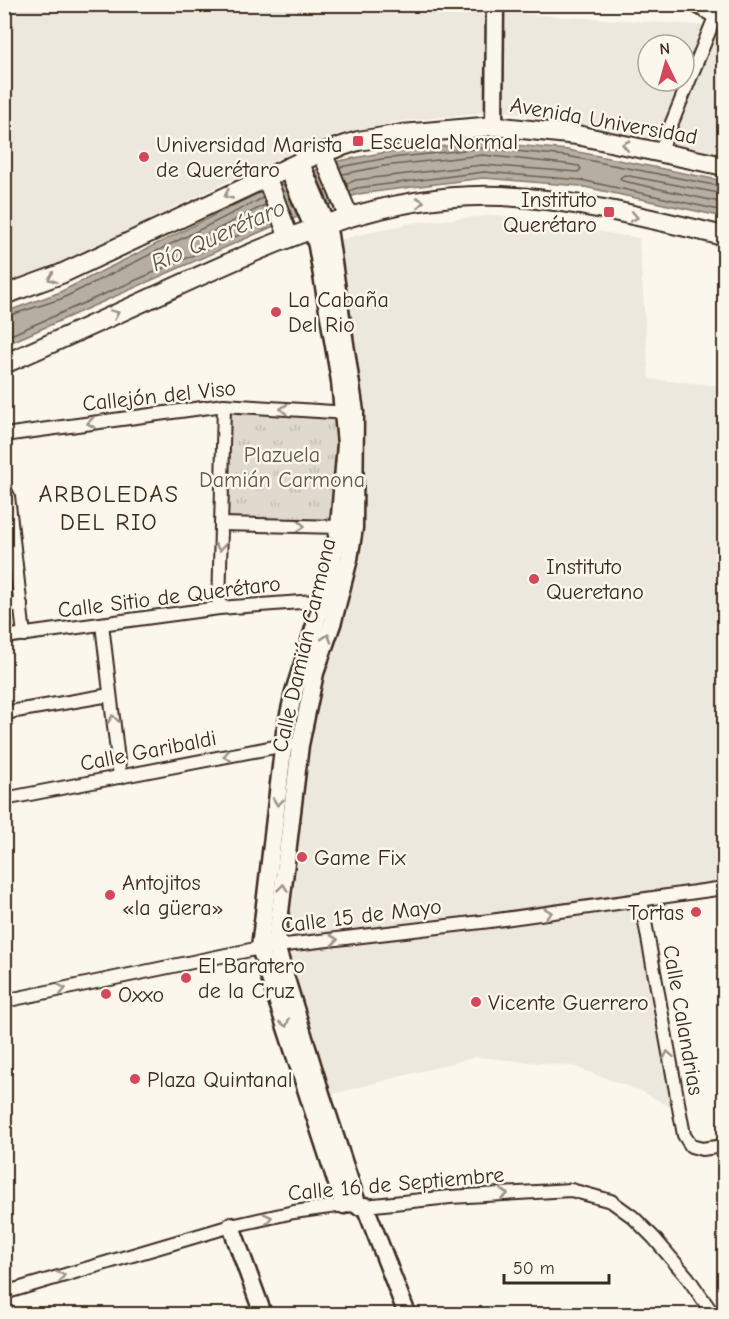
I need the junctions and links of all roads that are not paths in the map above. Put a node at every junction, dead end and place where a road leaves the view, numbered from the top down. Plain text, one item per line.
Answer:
1 (495, 4) edge
2 (692, 4) edge
3 (494, 126) junction
4 (660, 152) junction
5 (325, 158) junction
6 (724, 166) edge
7 (296, 169) junction
8 (268, 182) junction
9 (347, 209) junction
10 (318, 222) junction
11 (285, 232) junction
12 (724, 236) edge
13 (4, 295) edge
14 (4, 364) edge
15 (225, 405) junction
16 (349, 413) junction
17 (4, 435) edge
18 (4, 489) edge
19 (221, 524) junction
20 (339, 527) junction
21 (331, 600) junction
22 (21, 604) junction
23 (4, 606) edge
24 (219, 608) junction
25 (102, 624) junction
26 (24, 635) junction
27 (4, 637) edge
28 (110, 695) junction
29 (4, 713) edge
30 (292, 745) junction
31 (120, 777) junction
32 (4, 799) edge
33 (724, 888) edge
34 (641, 900) junction
35 (268, 947) junction
36 (4, 1001) edge
37 (724, 1146) edge
38 (356, 1205) junction
39 (231, 1226) junction
40 (4, 1293) edge
41 (263, 1314) edge
42 (407, 1314) edge
43 (713, 1314) edge

1 - 3 street
2 - 4 street
4 -> 3 main road, Avenida Universidad
3 - 5 main road, Avenida Universidad
4 - 6 main road, Avenida Universidad
5 - 7 main road, Avenida Universidad
5 - 9 main road
7 - 8 main road, Avenida Universidad
7 - 10 street, Calle Damián Carmona
8 - 11 main road
8 -> 13 main road, Avenida Universidad
9 - 10 main road
9 -> 12 main road
10 - 11 main road
10 - 16 street, Calle Damián Carmona
14 -> 11 main road
16 -> 15 street, Callejón del Viso
15 -> 17 street, Callejón del Viso
15 - 19 street
16 - 20 street, Calle Damián Carmona
16 - 21 street, Calle Damián Carmona
18 - 22 street
19 -> 20 street
19 -> 24 street
20 - 21 street, Calle Damián Carmona
21 - 24 street, Calle Sitio de Querétaro
21 - 30 street, Calle Damián Carmona
22 - 23 street
22 - 26 street
24 - 25 street, Calle Sitio de Querétaro
25 - 26 street, Calle Sitio de Querétaro
25 - 28 street
26 - 27 street, Calle Sitio de Querétaro
28 - 29 street
31 -> 28 street
30 -> 31 street, Calle Garibaldi
30 - 35 street, Calle Damián Carmona
31 - 32 street, Calle Garibaldi
33 - 34 street, Calle 15 de Mayo
35 -> 34 street, Calle 15 de Mayo
37 -> 34 street, Calle Calandrias
36 -> 35 street, Calle 15 de Mayo
35 - 38 street, Calle Damián Carmona
39 -> 38 street, Calle 16 de Septiembre
38 - 42 street, Calle Damián Carmona
38 -> 43 street, Calle 16 de Septiembre
40 -> 39 street, Calle 16 de Septiembre
39 - 41 street

